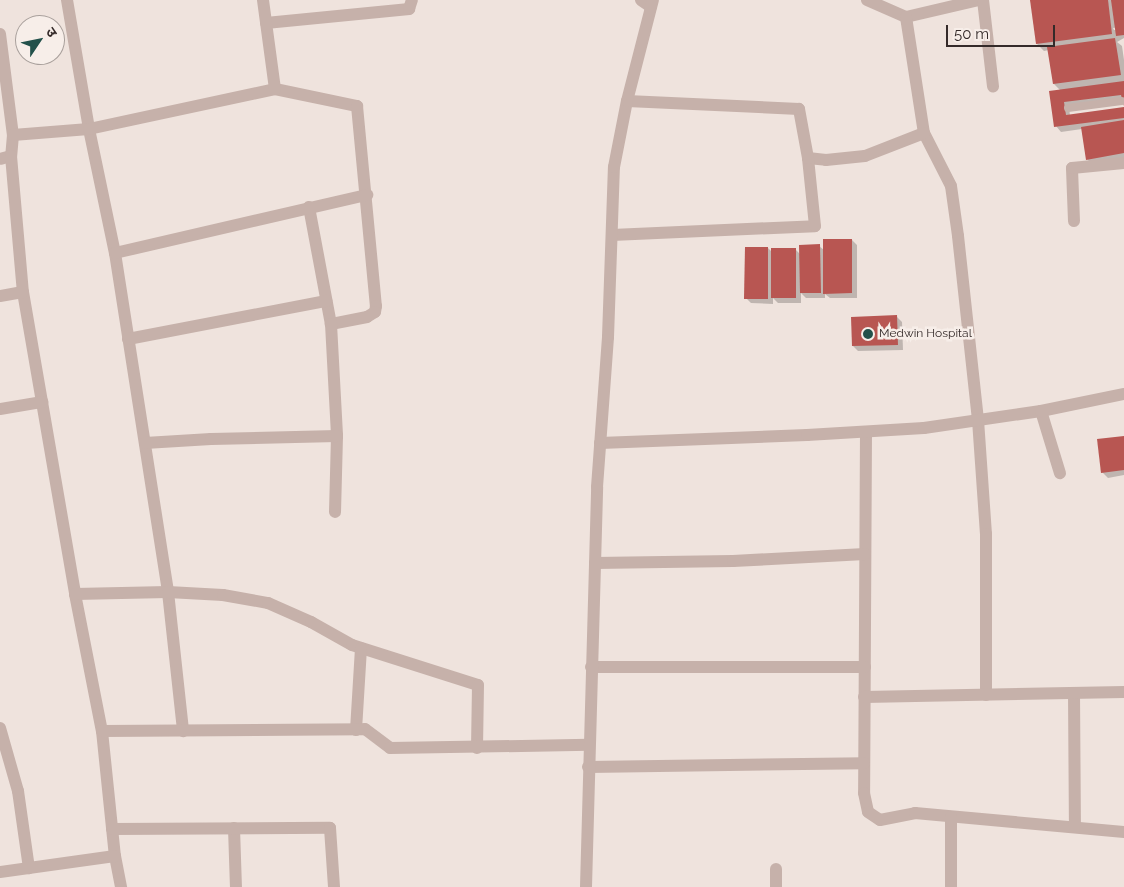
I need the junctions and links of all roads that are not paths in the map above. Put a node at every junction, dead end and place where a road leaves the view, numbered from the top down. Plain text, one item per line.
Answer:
1 (67, 0) edge
2 (263, 0) edge
3 (412, 0) edge
4 (867, 0) edge
5 (981, 0) edge
6 (648, 2) edge
7 (906, 17) junction
8 (266, 23) junction
9 (0, 34) edge
10 (993, 86) dead end
11 (276, 89) junction
12 (627, 101) junction
13 (1122, 101) dead end
14 (1068, 108) dead end
15 (89, 128) junction
16 (924, 133) junction
17 (13, 135) junction
18 (6, 158) edge
19 (808, 158) junction
20 (1124, 163) edge
21 (367, 196) junction
22 (309, 207) junction
23 (1074, 221) dead end
24 (612, 235) junction
25 (115, 252) junction
26 (24, 292) junction
27 (0, 296) edge
28 (326, 301) junction
29 (331, 324) junction
30 (128, 339) junction
31 (1124, 394) edge
32 (42, 402) junction
33 (0, 409) edge
34 (1041, 411) junction
35 (978, 420) junction
36 (866, 432) junction
37 (337, 436) junction
38 (600, 442) junction
39 (145, 443) junction
40 (1060, 473) dead end
41 (335, 512) dead end
42 (865, 554) junction
43 (595, 563) junction
44 (168, 592) junction
45 (75, 594) junction
46 (361, 648) junction
47 (591, 667) junction
48 (865, 667) junction
49 (1124, 692) edge
50 (1074, 693) junction
51 (986, 695) junction
52 (864, 697) junction
53 (0, 728) edge
54 (356, 730) junction
55 (102, 731) junction
56 (183, 731) junction
57 (589, 745) junction
58 (477, 748) junction
59 (864, 763) junction
60 (588, 767) junction
61 (951, 817) junction
62 (1075, 827) junction
63 (234, 828) junction
64 (112, 829) junction
65 (1124, 832) edge
66 (115, 856) junction
67 (29, 868) junction
68 (776, 869) dead end
69 (0, 872) edge
70 (120, 887) edge
71 (236, 887) edge
72 (334, 887) edge
73 (585, 887) edge
74 (776, 887) edge
75 (951, 887) edge

1 - 15 street
2 - 8 street
3 - 8 street
4 - 7 street
5 - 7 street
5 - 10 street
6 - 12 street
7 - 16 street
8 - 11 street
9 - 17 street
11 - 15 street
11 - 21 street
12 - 19 street
12 - 24 street
13 - 14 lane
15 - 17 street
15 - 25 street
16 - 19 street
16 - 35 street
17 - 18 street
18 - 26 street
19 - 24 street
20 - 23 street
21 - 22 street
21 - 29 street
22 - 25 street
22 - 28 street
24 - 38 street
25 - 30 street
26 - 27 street
26 - 32 street
28 - 29 street
28 - 30 street
29 - 37 street
30 - 39 street
31 - 34 street
32 - 33 street
32 - 45 street
34 - 35 street
34 - 40 street
35 - 36 street
35 - 51 street
36 - 38 street
36 - 42 street
37 - 39 street
37 - 41 street
38 - 43 street
39 - 44 street
42 - 43 street
42 - 48 street
43 - 47 street
44 - 45 street
44 - 46 street
44 - 56 street
45 - 55 street
46 - 54 street
46 - 58 street
47 - 48 street
47 - 57 street
48 - 52 street
49 - 50 street
50 - 51 street
50 - 62 street
51 - 52 street
52 - 59 street
53 - 67 street
54 - 56 street
54 - 58 street
55 - 56 street
55 - 64 street
57 - 58 street
57 - 60 street
59 - 60 street
59 - 61 street
60 - 73 street
61 - 62 street
61 - 75 street
62 - 65 street
63 - 64 street
63 - 71 street
63 - 72 street
64 - 66 street
66 - 67 street
66 - 70 street
67 - 69 street
68 - 74 street

